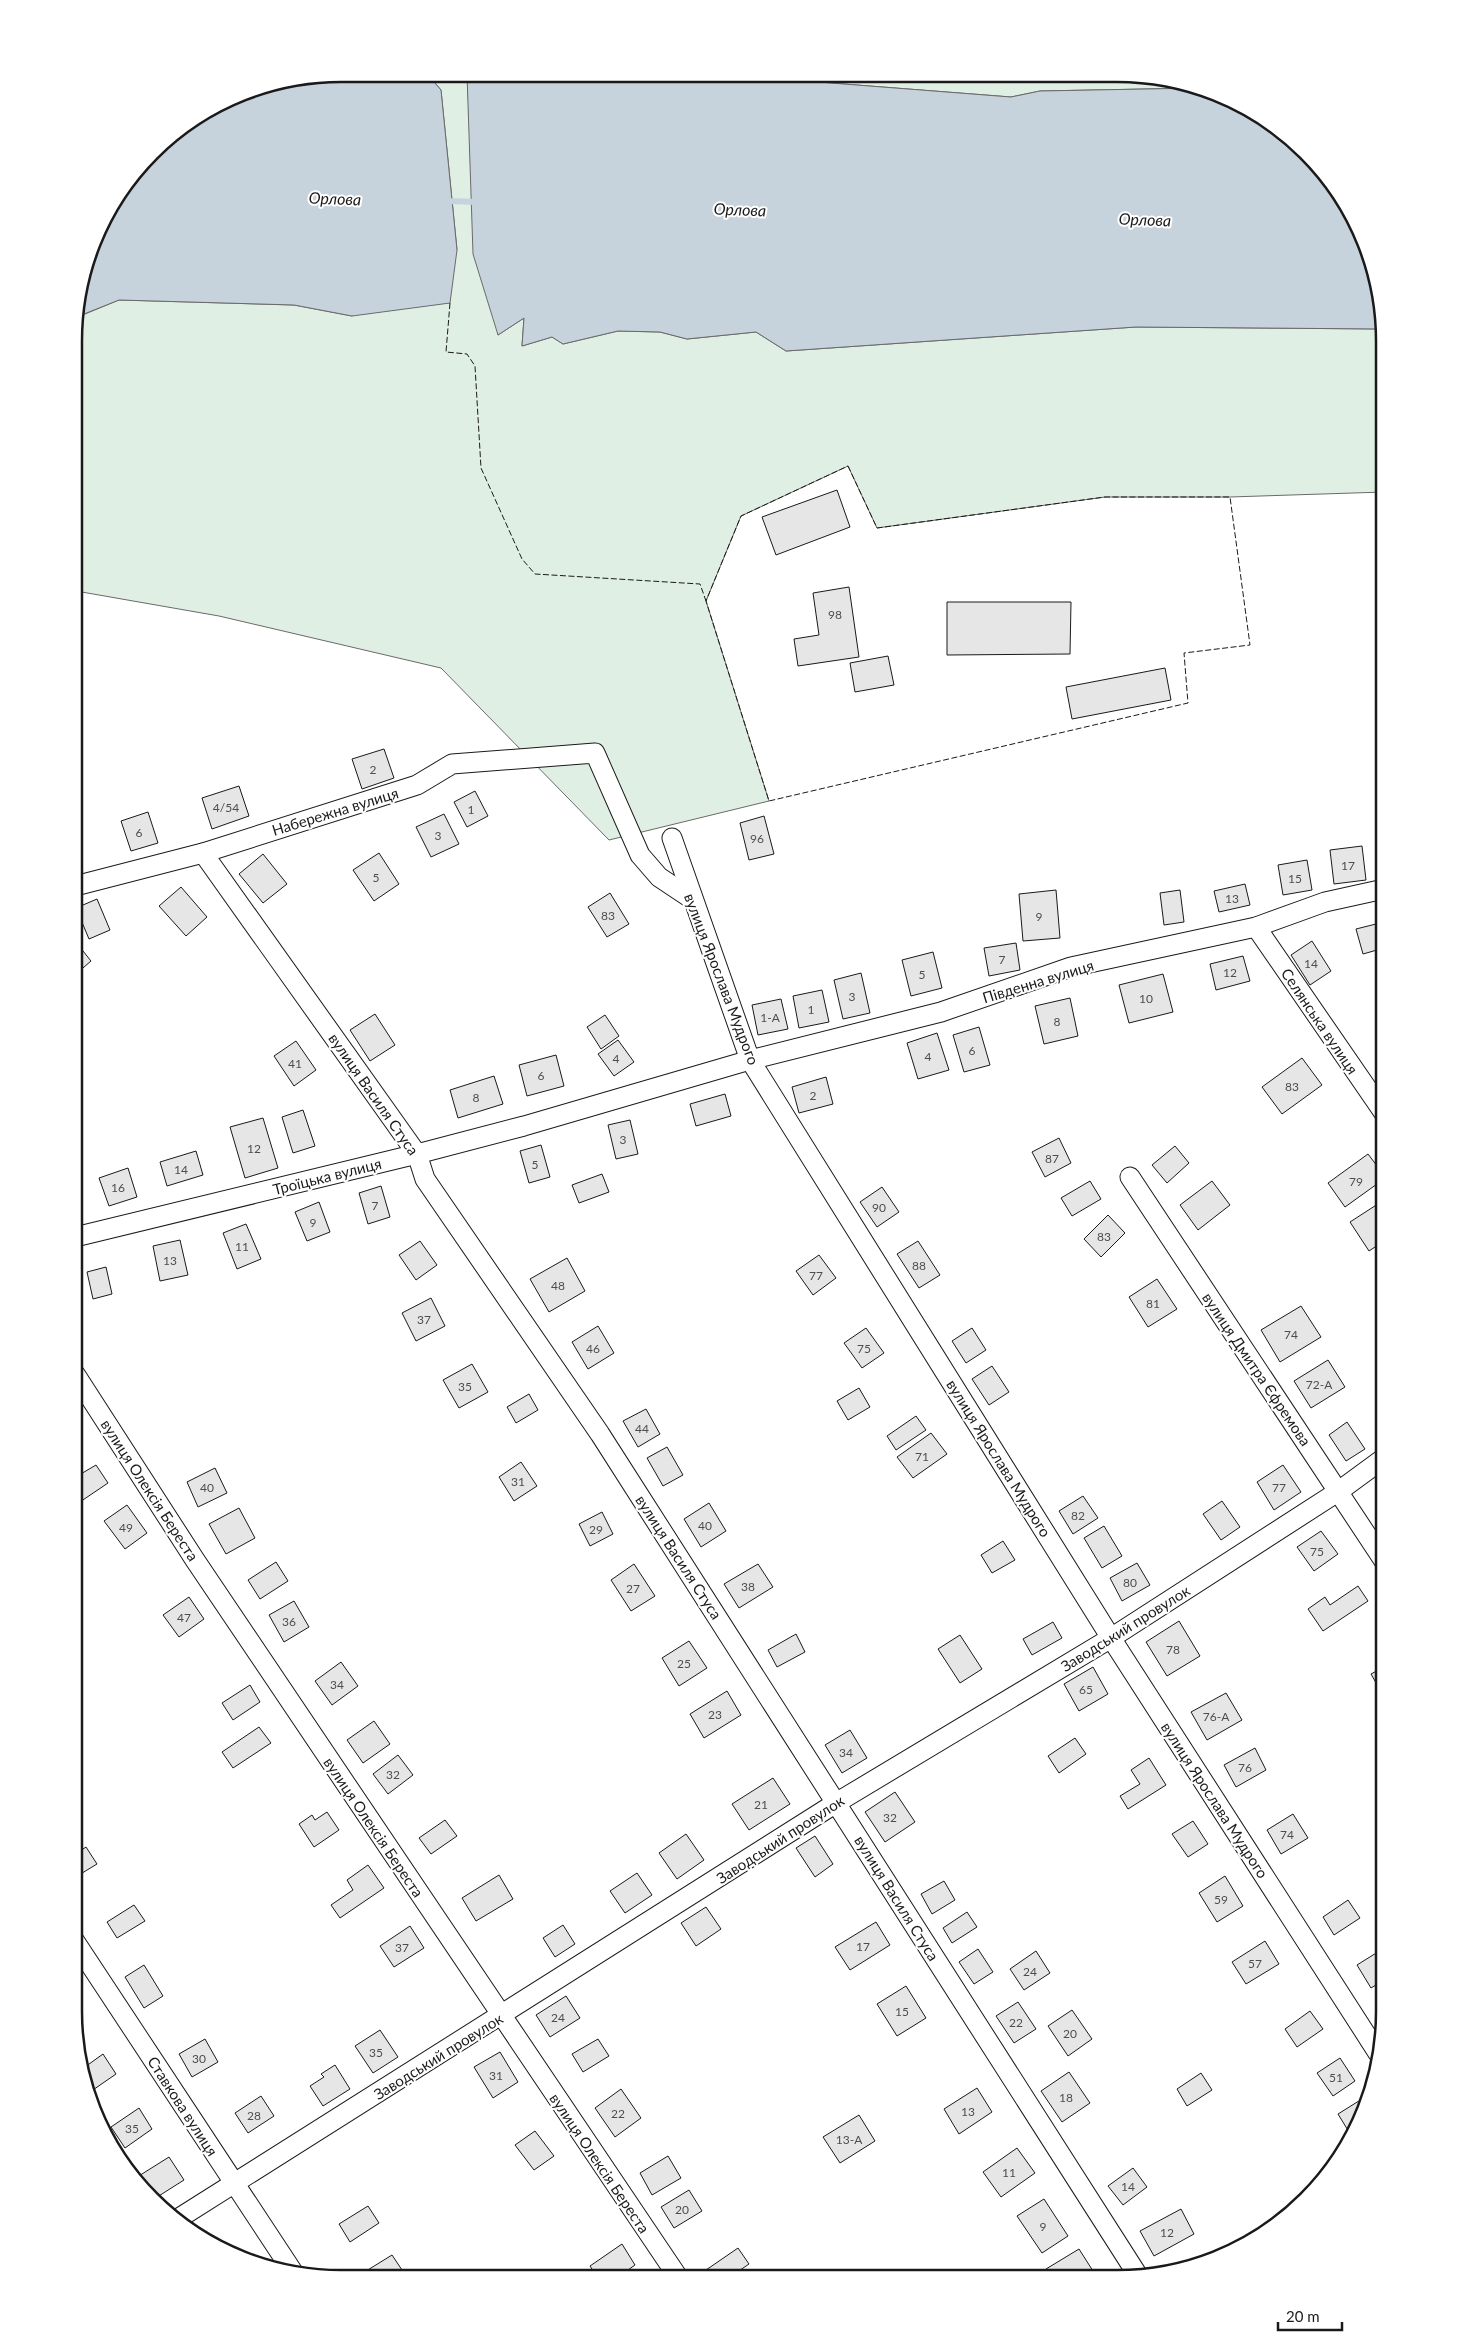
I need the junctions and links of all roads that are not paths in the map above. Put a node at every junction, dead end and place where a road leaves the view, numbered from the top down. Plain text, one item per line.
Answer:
1 (672, 838) dead end
2 (203, 853) junction
3 (82, 884) edge
4 (1376, 890) edge
5 (692, 899) junction
6 (1256, 927) junction
7 (750, 1060) junction
8 (1376, 1102) edge
9 (418, 1154) junction
10 (1130, 1177) dead end
11 (82, 1235) edge
12 (82, 1385) edge
13 (1376, 1464) edge
14 (1338, 1491) junction
15 (1376, 1549) edge
16 (1111, 1638) junction
17 (836, 1803) junction
18 (82, 1952) edge
19 (501, 2017) junction
20 (1373, 2045) edge
21 (234, 2184) junction
22 (183, 2215) edge
23 (288, 2264) edge
24 (1134, 2269) edge
25 (673, 2270) edge

1 - 5 street, вулиця Ярослава Мудрого
2 - 3 street, Набережна вулиця
2 - 5 street, Набережна вулиця
2 - 9 street, вулиця Василя Стуса
4 - 6 street, Південна вулиця
5 - 7 street, вулиця Ярослава Мудрого
6 - 7 street, Південна вулиця
6 - 8 street, Селянська вулиця
7 - 9 street, Троїцька вулиця
7 - 16 street, вулиця Ярослава Мудрого
9 - 11 street, Троїцька вулиця
9 - 17 street, вулиця Василя Стуса
10 - 14 street, вулиця Дмитра Єфремова
12 - 19 street, вулиця Олексія Береста
13 - 14 street, Заводський провулок
14 - 15 street, вулиця Дмитра Єфремова
14 - 16 street, Заводський провулок
16 - 17 street, Заводський провулок
16 - 20 street, вулиця Ярослава Мудрого
17 - 19 street, Заводський провулок
17 - 24 street, вулиця Василя Стуса
18 - 21 street, Ставкова вулиця
19 - 21 street, Заводський провулок
19 - 25 street, вулиця Олексія Береста
21 - 22 street, Заводський провулок
21 - 23 street, Ставкова вулиця

